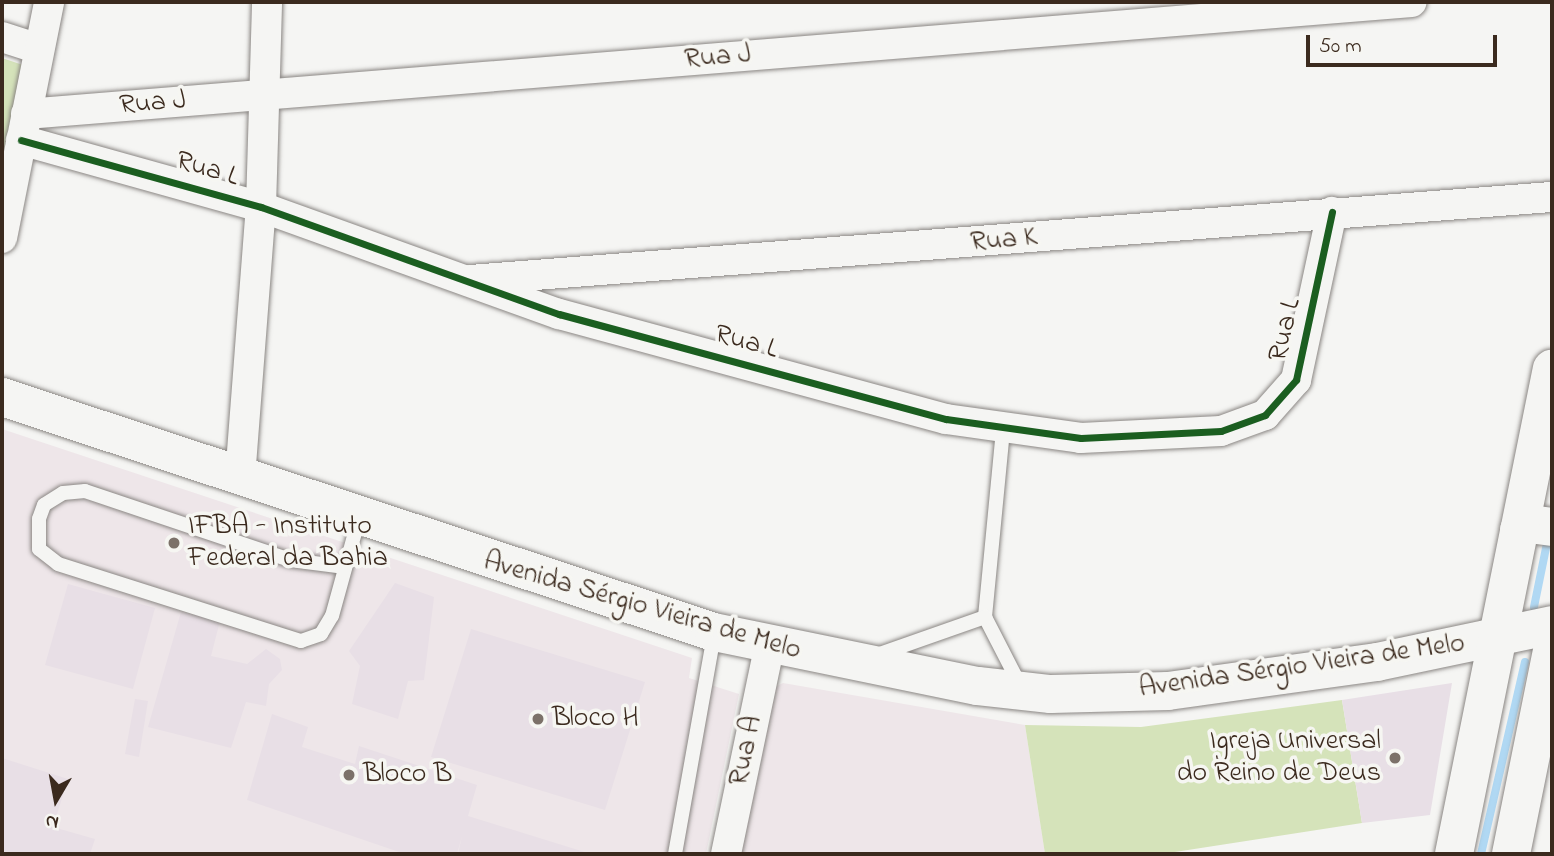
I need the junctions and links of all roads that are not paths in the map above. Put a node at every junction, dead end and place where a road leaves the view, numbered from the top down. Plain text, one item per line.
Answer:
1 (49, 2) edge
2 (267, 2) edge
3 (1410, 2) edge
4 (2, 37) edge
5 (39, 49) junction
6 (262, 95) junction
7 (23, 127) junction
8 (1552, 197) edge
9 (261, 207) junction
10 (1332, 212) junction
11 (2, 238) edge
12 (456, 281) junction
13 (1552, 369) edge
14 (2, 397) edge
15 (1003, 430) junction
16 (240, 478) junction
17 (359, 518) junction
18 (1536, 529) edge
19 (345, 566) junction
20 (985, 617) junction
21 (1552, 625) edge
22 (714, 632) junction
23 (1497, 638) junction
24 (769, 649) junction
25 (1552, 651) edge
26 (858, 665) junction
27 (1024, 692) junction
28 (1547, 701) edge
29 (1471, 771) junction
30 (1526, 781) junction
31 (1455, 850) edge
32 (675, 854) edge
33 (726, 854) edge
34 (1510, 854) edge

1 - 5 street
2 - 6 street
3 - 6 street, Rua J
4 - 5 street
5 - 7 street
6 - 7 street, Rua J
6 - 9 street
7 - 9 street, Rua L
7 - 11 street
8 - 10 street, Rua K
9 - 12 street, Rua L
9 - 16 street
10 - 12 street, Rua K
10 - 15 street, Rua L
12 - 15 street, Rua L
13 - 18 street
14 - 16 street, Avenida Sérgio Vieira de Melo
15 - 20 lane
16 - 17 street, Avenida Sérgio Vieira de Melo
17 - 19 lane
17 - 22 street, Avenida Sérgio Vieira de Melo
18 - 23 street
19 - 19 lane
20 - 26 lane
20 - 27 lane
21 - 23 street, Avenida Sérgio Vieira de Melo
22 - 24 street, Avenida Sérgio Vieira de Melo
22 - 32 lane
23 - 27 street, Avenida Sérgio Vieira de Melo
23 - 29 street
24 - 26 street, Avenida Sérgio Vieira de Melo
24 - 33 street, Rua A
25 - 28 street
26 - 27 street, Avenida Sérgio Vieira de Melo
28 - 30 street
29 - 30 street
29 - 31 street
30 - 34 street
31 - 34 street

